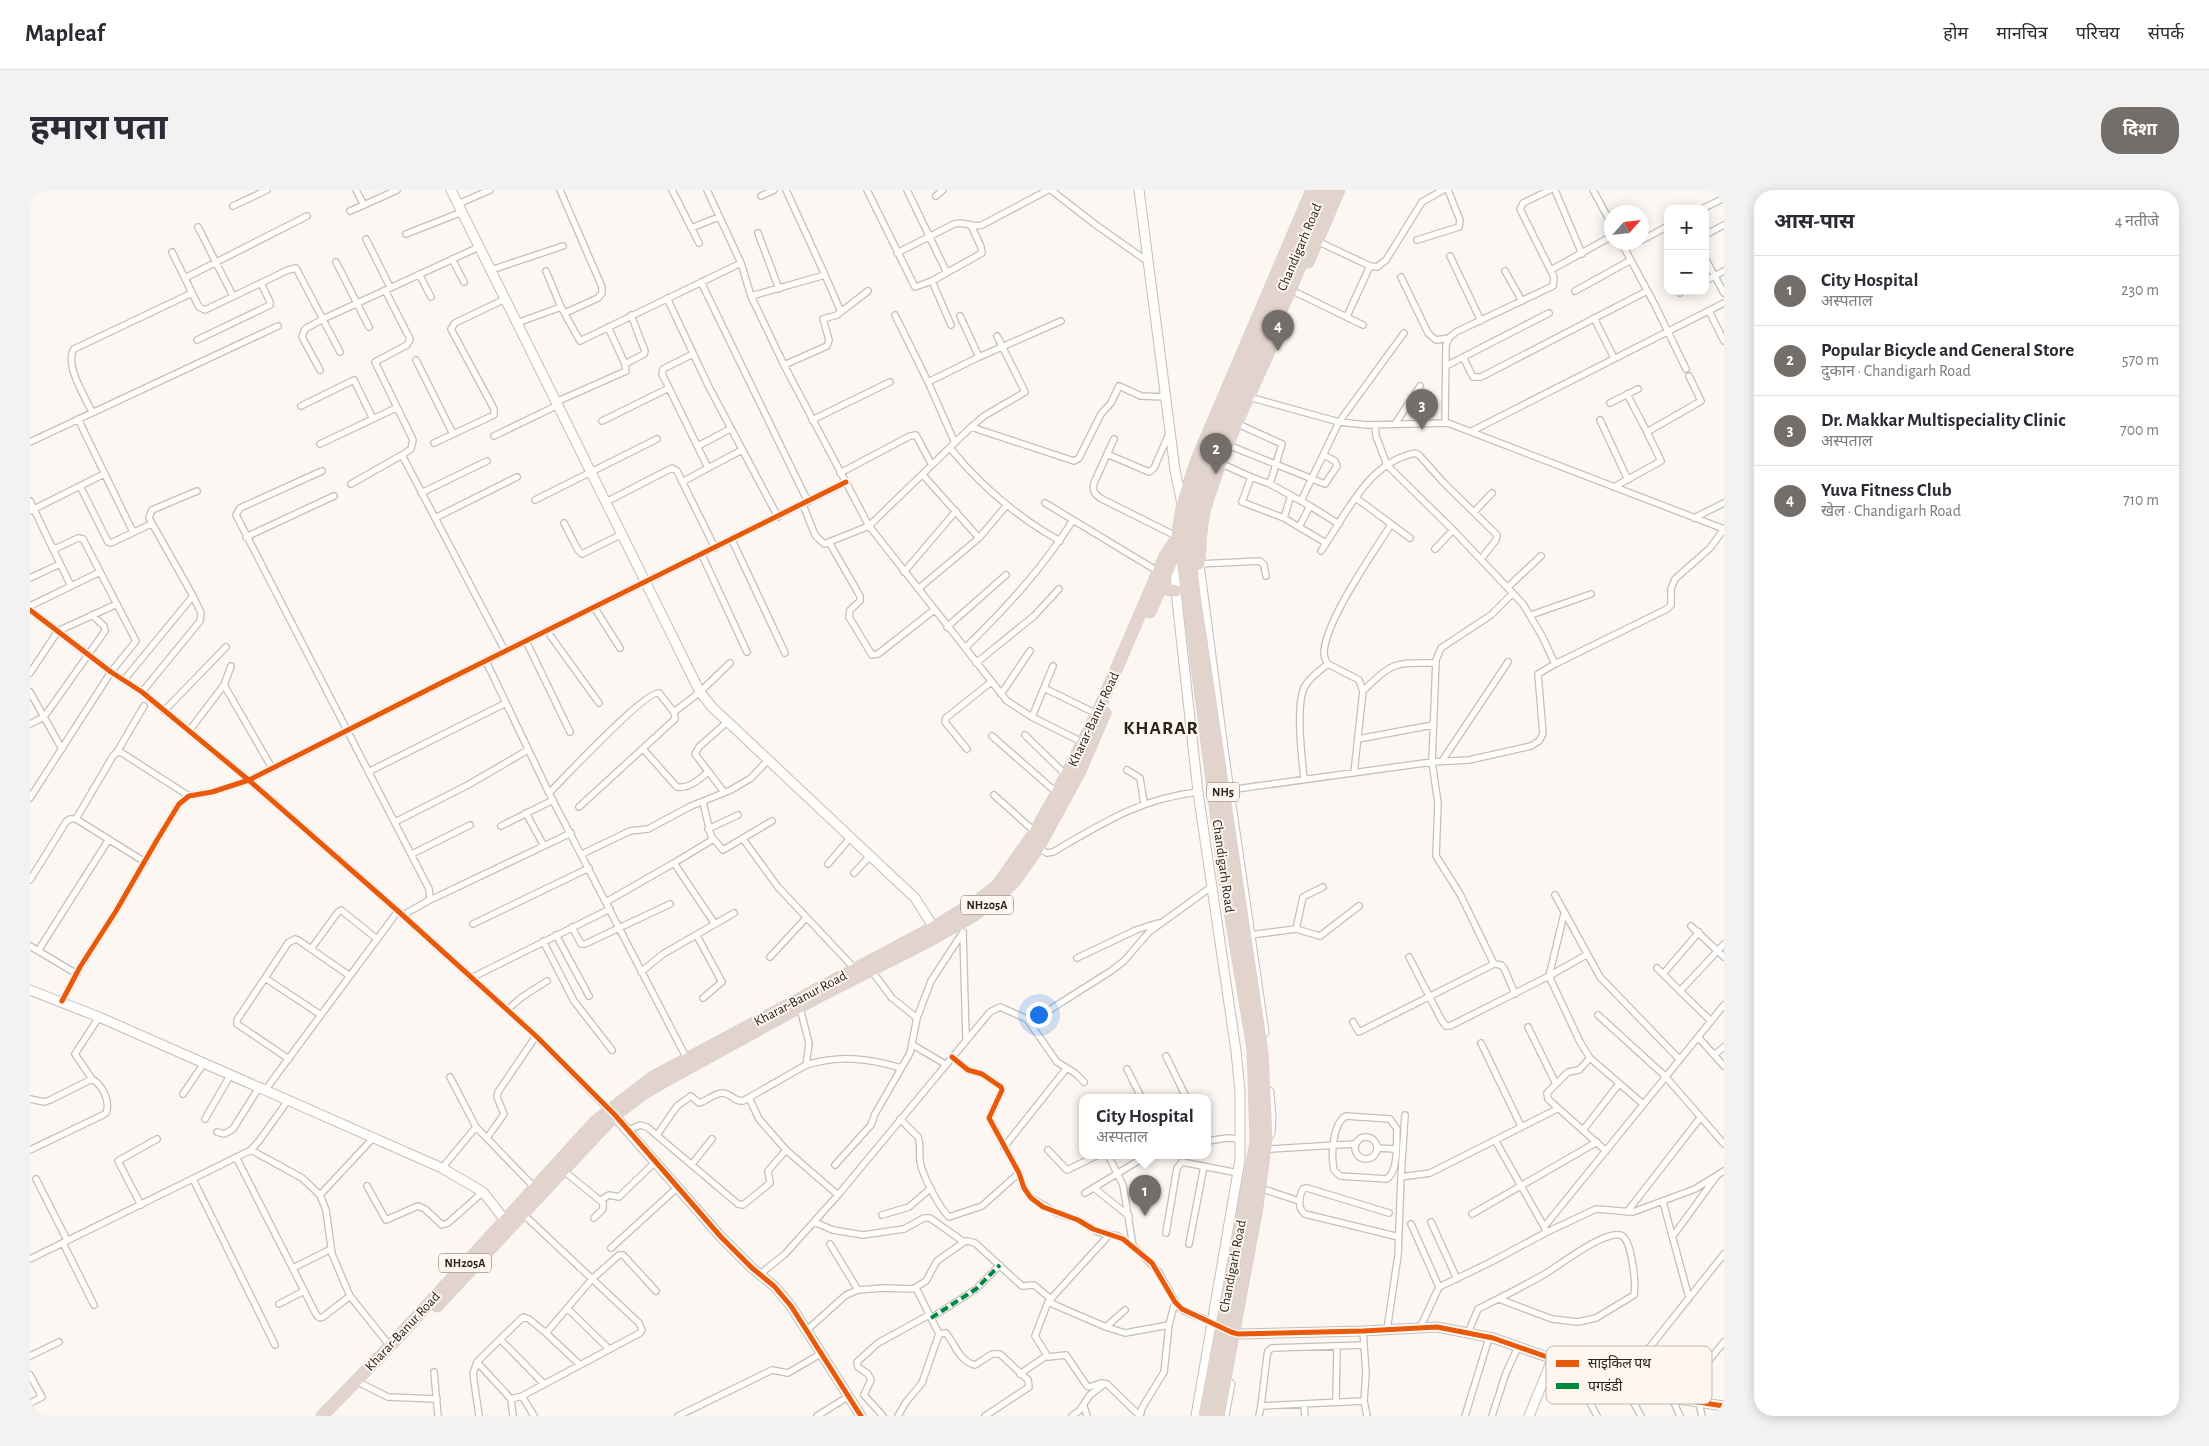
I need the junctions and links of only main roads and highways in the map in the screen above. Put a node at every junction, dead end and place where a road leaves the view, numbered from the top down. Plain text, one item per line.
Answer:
1 (1312, 190) edge
2 (1323, 190) edge
3 (1332, 190) edge
4 (1339, 190) edge
5 (1176, 538) junction
6 (1200, 544) junction
7 (1175, 554) junction
8 (1199, 564) road end
9 (1162, 588) junction
10 (1176, 591) road end
11 (1087, 744) junction
12 (961, 923) junction
13 (936, 931) junction
14 (612, 1112) junction
15 (508, 1223) junction
16 (322, 1416) edge
17 (332, 1416) edge
18 (1205, 1416) edge
19 (1218, 1416) edge

1 - 5 highway
2 - 18 highway, Chandigarh Road / NH5, bridge
3 - 19 highway, NH5, bridge
4 - 6 highway
5 - 6 highway
5 - 7 highway
5 - 11 highway, Kharar-Banur Road / NH205A
6 - 7 highway
6 - 8 highway
7 - 9 highway, NH205A
9 - 10 highway
9 - 11 highway, NH205A
11 - 12 highway, Kharar-Banur Road / NH205A
11 - 12 highway, NH205A
12 - 13 highway, Kharar-Banur Road / NH205A
13 - 14 highway, NH205A
13 - 14 highway, Kharar-Banur Road / NH205A
14 - 15 highway, Kharar-Banur Road / NH205A
14 - 15 highway, NH205A
15 - 16 highway, Kharar-Banur Road / NH205A
15 - 17 highway, NH205A

